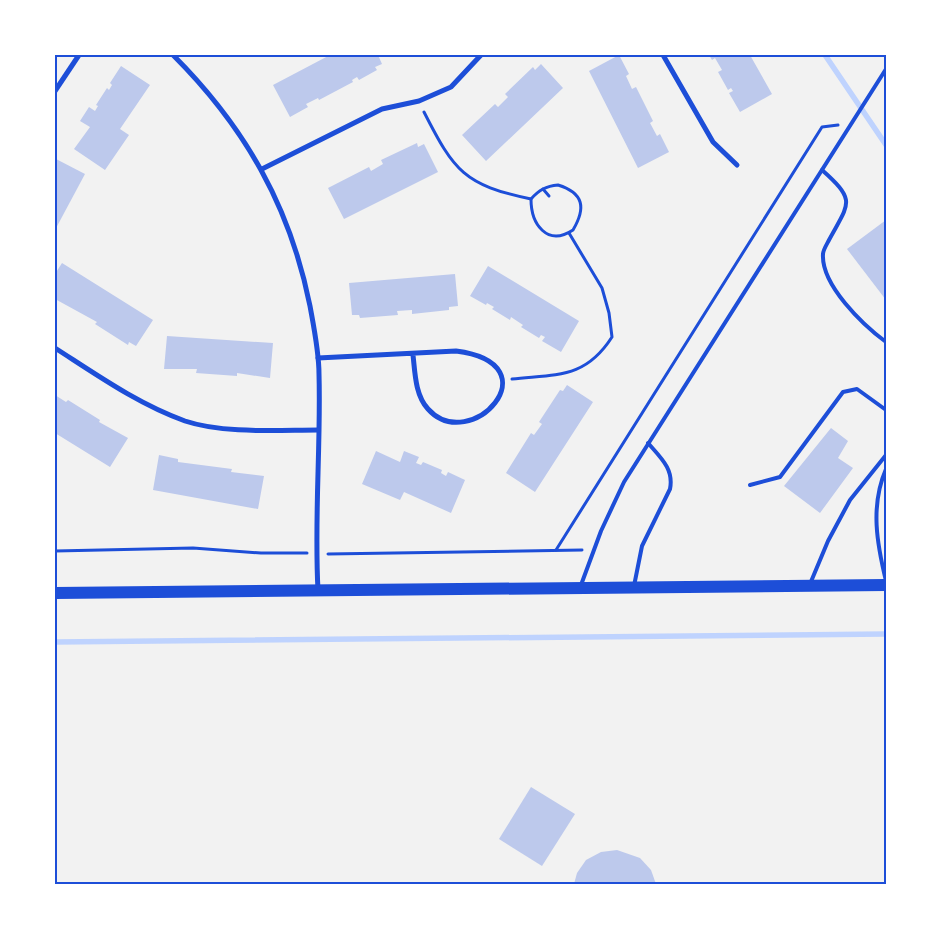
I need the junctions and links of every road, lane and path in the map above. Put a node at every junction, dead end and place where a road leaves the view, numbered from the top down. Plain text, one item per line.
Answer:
1 (79, 55) edge
2 (173, 55) edge
3 (481, 55) edge
4 (663, 55) edge
5 (886, 70) edge
6 (55, 91) edge
7 (419, 101) junction
8 (852, 122) junction
9 (737, 165) dead end
10 (262, 169) junction
11 (822, 170) junction
12 (543, 188) junction
13 (549, 196) dead end
14 (532, 199) junction
15 (568, 233) junction
16 (886, 342) edge
17 (55, 348) edge
18 (413, 354) junction
19 (318, 358) junction
20 (502, 380) junction
21 (886, 410) edge
22 (318, 430) junction
23 (648, 443) junction
24 (886, 455) edge
25 (886, 469) edge
26 (750, 485) dead end
27 (556, 551) dead end
28 (886, 581) edge
29 (886, 585) edge
30 (809, 586) junction
31 (580, 588) junction
32 (634, 588) junction
33 (318, 590) junction
34 (55, 593) edge

1 - 6 street
2 - 10 street
3 - 7 street
4 - 9 street
5 - 8 lane
7 - 10 street
7 - 14 path
8 - 11 lane
8 - 27 path
10 - 19 street
11 - 16 lane
11 - 23 lane
12 - 13 path
12 - 14 path
12 - 15 path
14 - 15 path
15 - 20 path
17 - 22 street
18 - 19 street
18 - 20 street
18 - 20 street
19 - 22 street
21 - 26 lane
22 - 33 street
23 - 31 lane
23 - 32 lane
24 - 30 lane
25 - 28 lane
29 - 30 main road
30 - 32 main road
31 - 32 main road
31 - 33 main road
33 - 34 main road

